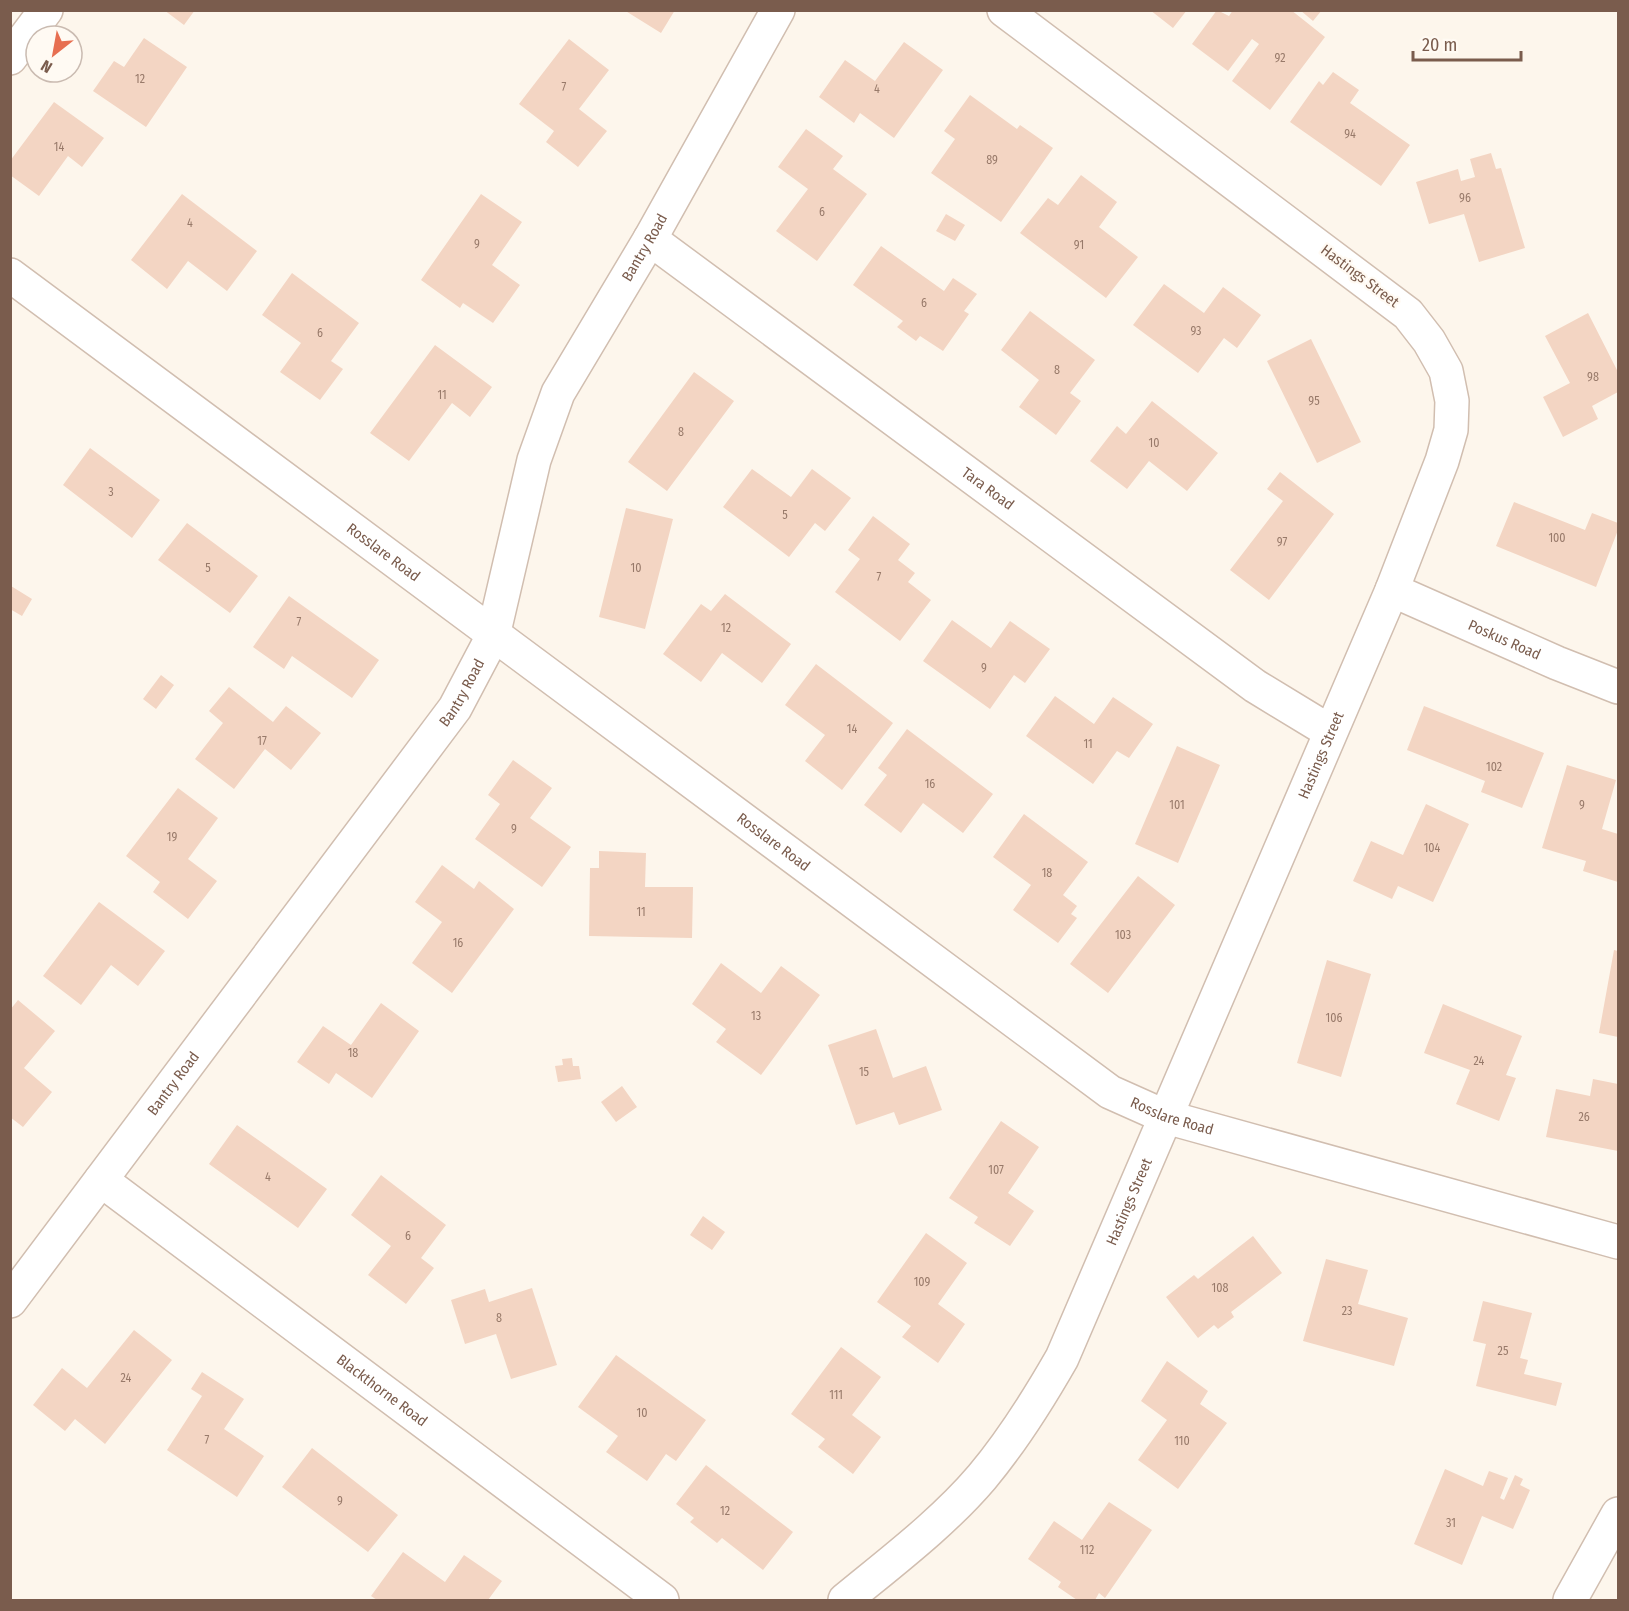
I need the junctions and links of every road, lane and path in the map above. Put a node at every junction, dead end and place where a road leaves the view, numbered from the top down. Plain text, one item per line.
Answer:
1 (46, 10) edge
2 (778, 10) edge
3 (1004, 10) edge
4 (10, 58) edge
5 (650, 239) junction
6 (10, 275) edge
7 (1392, 590) junction
8 (493, 636) junction
9 (1618, 687) edge
10 (1329, 731) junction
11 (1166, 1117) junction
12 (101, 1180) junction
13 (1618, 1242) edge
14 (10, 1301) edge
15 (1618, 1514) edge
16 (662, 1600) edge
17 (845, 1600) edge
18 (1570, 1600) edge

1 - 4 street
2 - 5 street, Bantry Road
3 - 7 street, Hastings Street
5 - 8 street, Bantry Road
5 - 10 street, Tara Road
6 - 8 street, Rosslare Road
7 - 9 street, Poskus Road
7 - 10 street, Hastings Street
8 - 11 street, Rosslare Road
8 - 12 street, Bantry Road
10 - 11 street, Hastings Street
11 - 13 street, Rosslare Road
11 - 17 street, Hastings Street
12 - 14 street, Bantry Road
12 - 16 street, Blackthorne Road
15 - 18 street

